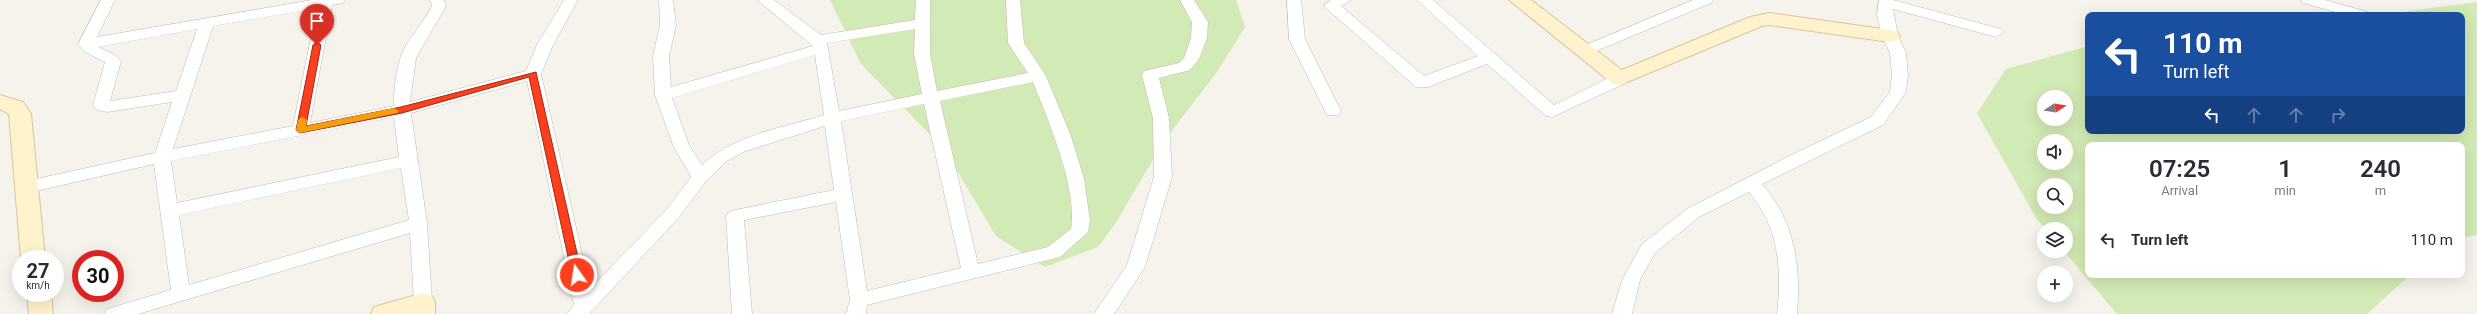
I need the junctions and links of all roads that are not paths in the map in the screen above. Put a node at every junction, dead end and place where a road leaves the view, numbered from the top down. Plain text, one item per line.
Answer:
1 (108, 0) edge
2 (437, 0) edge
3 (571, 0) edge
4 (666, 0) edge
5 (764, 0) edge
6 (923, 0) edge
7 (1013, 0) edge
8 (1187, 0) edge
9 (1294, 0) edge
10 (1344, 0) edge
11 (1424, 0) edge
12 (1519, 0) edge
13 (1706, 0) edge
14 (2308, 0) edge
15 (330, 1) edge
16 (1886, 2) edge
17 (2352, 12) edge
18 (923, 23) junction
19 (206, 24) junction
20 (1996, 32) dead end
21 (1890, 36) junction
22 (86, 44) junction
23 (820, 44) junction
24 (1584, 51) junction
25 (1490, 57) junction
26 (533, 74) junction
27 (1038, 76) junction
28 (1620, 79) junction
29 (183, 95) junction
30 (663, 95) junction
31 (932, 98) junction
32 (3, 102) edge
33 (402, 110) junction
34 (1333, 111) dead end
35 (834, 117) junction
36 (300, 130) junction
37 (162, 157) junction
38 (409, 161) junction
39 (700, 177) junction
40 (1751, 183) junction
41 (27, 187) junction
42 (845, 194) junction
43 (170, 211) junction
44 (418, 224) junction
45 (32, 250) edge
46 (971, 272) junction
47 (181, 292) junction
48 (40, 302) edge
49 (858, 307) edge
50 (423, 308) edge
51 (580, 310) edge
52 (41, 314) edge
53 (114, 314) edge
54 (383, 314) edge
55 (742, 314) edge
56 (1104, 314) edge
57 (1622, 314) edge
58 (1787, 314) edge

1 - 22 street
2 - 33 street
3 - 26 street
4 - 30 street
5 - 23 street
6 - 18 street
7 - 27 street
8 - 56 street
9 - 34 street
10 - 25 street
11 - 25 street
12 - 24 street
13 - 24 street
14 - 17 street
15 - 19 street
15 - 36 street
16 - 20 street
16 - 21 street
18 - 23 street
18 - 31 street
19 - 22 street
19 - 29 street
21 - 28 street
21 - 40 street
22 - 29 street
23 - 30 street
23 - 35 street
24 - 28 street
25 - 28 street
26 - 33 street
26 - 51 street
27 - 31 street
27 - 46 street
29 - 37 street
30 - 39 street
31 - 35 street
31 - 46 street
32 - 41 street
33 - 36 street
33 - 38 street
35 - 39 street
35 - 42 street
36 - 37 street
37 - 41 street
37 - 43 street
38 - 43 street
38 - 44 street
39 - 51 street
40 - 57 street
40 - 58 street
41 - 45 street
42 - 49 street
42 - 55 street
43 - 47 street
44 - 47 street
44 - 50 street
46 - 49 street
47 - 53 street
48 - 52 street
50 - 54 street

